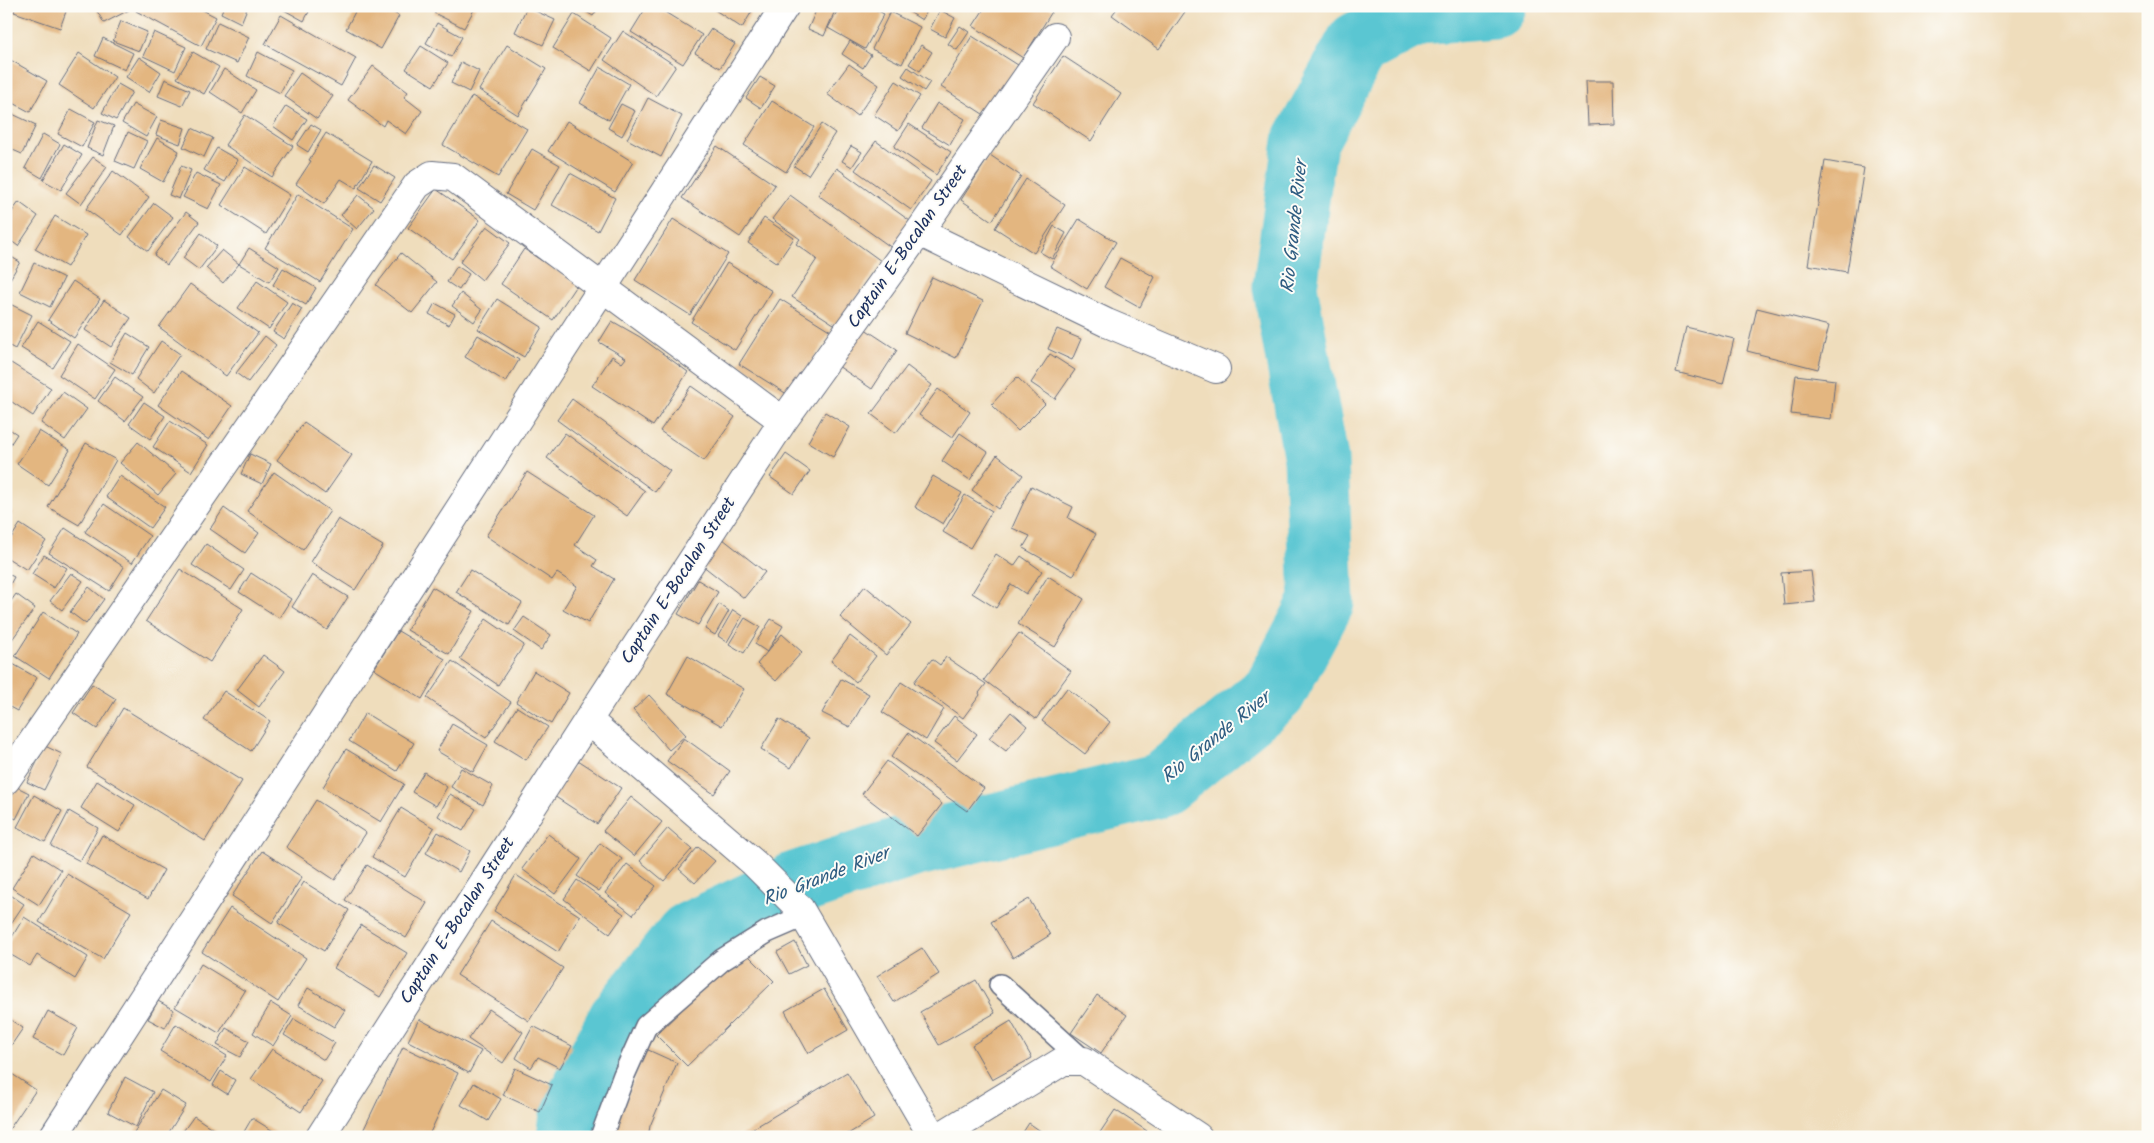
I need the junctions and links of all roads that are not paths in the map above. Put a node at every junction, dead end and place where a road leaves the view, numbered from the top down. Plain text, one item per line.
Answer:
1 (785, 6) edge
2 (1055, 37) dead end
3 (919, 232) junction
4 (603, 289) junction
5 (1216, 369) dead end
6 (783, 421) junction
7 (588, 720) junction
8 (6, 780) edge
9 (802, 912) junction
10 (1000, 985) dead end
11 (1084, 1061) junction
12 (60, 1134) edge
13 (320, 1137) edge
14 (601, 1137) edge
15 (933, 1137) edge
16 (939, 1137) edge
17 (1198, 1137) edge

1 - 4 street
2 - 3 street, Captain E-Bocalan Street
3 - 5 street
3 - 6 street, Captain E-Bocalan Street
4 - 6 street
4 - 8 street
4 - 12 street
6 - 7 street, Captain E-Bocalan Street
7 - 9 street
7 - 13 street, Captain E-Bocalan Street
9 - 14 lane
9 - 15 street
10 - 11 lane
11 - 16 street
11 - 17 street

